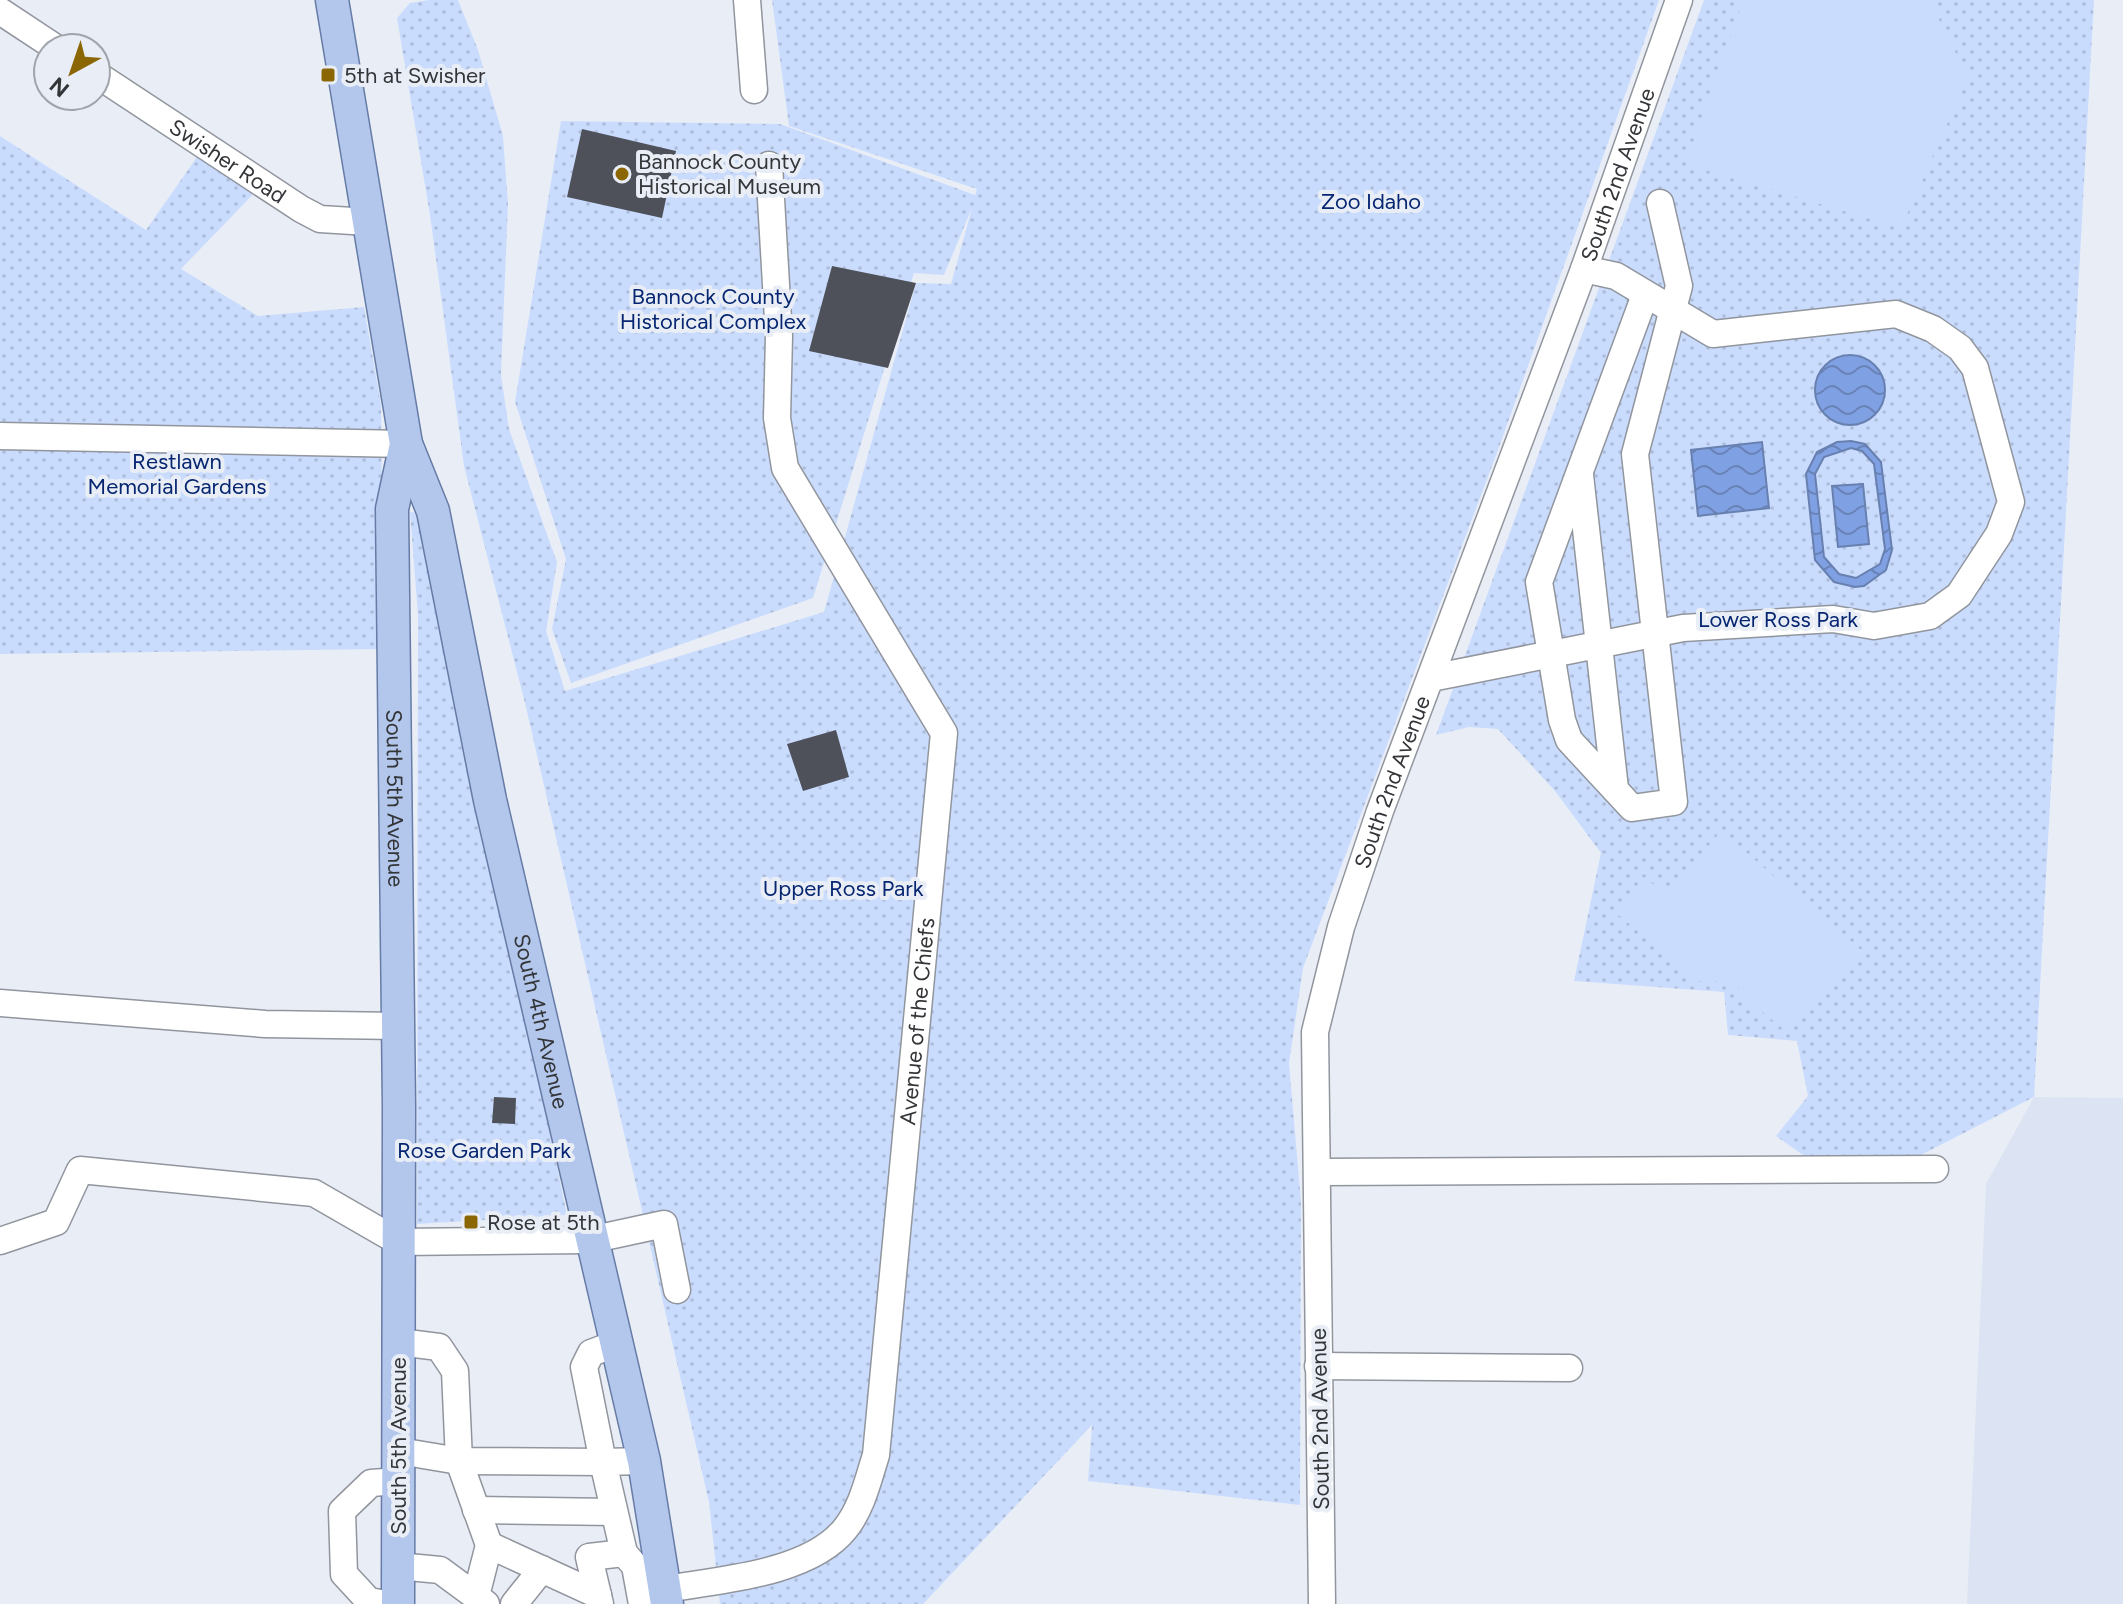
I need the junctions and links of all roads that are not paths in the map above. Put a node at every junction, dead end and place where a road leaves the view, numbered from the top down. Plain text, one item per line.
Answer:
1 (332, 0) edge
2 (747, 0) edge
3 (1679, 0) edge
4 (0, 11) edge
5 (32, 32) edge
6 (112, 85) edge
7 (754, 90) dead end
8 (769, 165) dead end
9 (1660, 203) dead end
10 (369, 222) junction
11 (1584, 269) junction
12 (1645, 295) junction
13 (1672, 312) junction
14 (0, 436) edge
15 (406, 444) junction
16 (1579, 469) junction
17 (1654, 633) junction
18 (1601, 644) junction
19 (1549, 654) junction
20 (1431, 678) junction
21 (1615, 789) junction
22 (0, 1003) edge
23 (398, 1026) junction
24 (1935, 1169) dead end
25 (1318, 1172) junction
26 (590, 1240) junction
27 (0, 1241) edge
28 (399, 1242) junction
29 (677, 1290) dead end
30 (399, 1342) junction
31 (615, 1344) junction
32 (1318, 1366) junction
33 (1569, 1368) dead end
34 (459, 1461) junction
35 (644, 1461) junction
36 (603, 1462) junction
37 (389, 1472) junction
38 (476, 1510) junction
39 (614, 1512) junction
40 (489, 1545) junction
41 (624, 1553) junction
42 (398, 1566) junction
43 (542, 1569) junction
44 (599, 1599) edge
45 (658, 1599) edge
46 (481, 1600) edge
47 (387, 1604) edge
48 (398, 1604) edge
49 (514, 1604) edge
50 (1322, 1604) edge

1 - 10 main road, South 5th Avenue
2 - 7 street
3 - 11 street, South 2nd Avenue
4 - 5 street
6 - 10 street, Swisher Road
8 - 45 street, Avenue of the Chiefs
9 - 13 street
10 - 15 main road, South 5th Avenue
11 - 12 street
11 - 20 street, South 2nd Avenue
12 - 13 street
12 - 16 street
13 - 17 street
13 - 17 street
14 - 15 street
15 - 23 main road, South 5th Avenue
15 - 26 main road, South 4th Avenue
16 - 18 street
16 - 19 street
17 - 18 street
17 - 21 street
18 - 19 street
18 - 21 street
19 - 20 street
19 - 21 street
20 - 25 street, South 2nd Avenue
22 - 23 street
23 - 28 main road, South 5th Avenue
24 - 25 street
25 - 32 street, South 2nd Avenue
26 - 28 street
26 - 29 street
26 - 31 main road, South 4th Avenue
27 - 28 street
28 - 30 main road, South 5th Avenue
30 - 34 street
30 - 37 main road, South 5th Avenue
31 - 35 main road, South 4th Avenue
31 - 36 street
32 - 33 street
32 - 50 street, South 2nd Avenue
34 - 36 street
34 - 37 street
34 - 38 street
35 - 36 street
35 - 45 main road, South 4th Avenue
36 - 39 street
37 - 42 main road, South 5th Avenue
37 - 47 street
38 - 39 street
38 - 40 street
39 - 41 street
40 - 43 street
40 - 46 street
41 - 44 street
41 - 45 street
42 - 46 street
42 - 48 main road, South 5th Avenue
43 - 44 street
43 - 49 street

